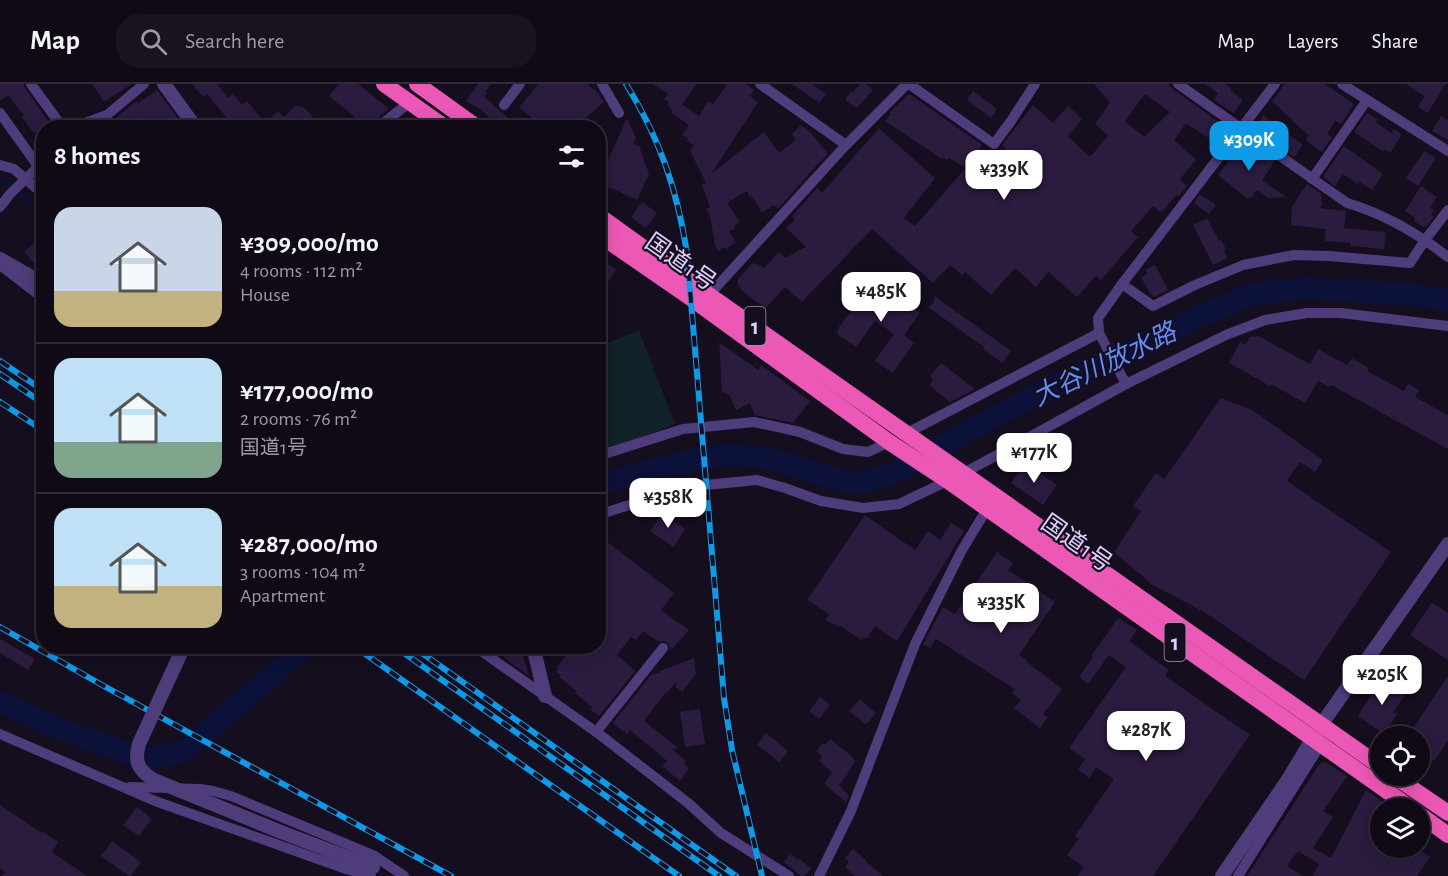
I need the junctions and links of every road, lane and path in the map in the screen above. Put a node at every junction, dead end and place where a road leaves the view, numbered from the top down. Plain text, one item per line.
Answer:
1 (32, 84) edge
2 (144, 84) edge
3 (164, 84) edge
4 (384, 84) edge
5 (417, 84) edge
6 (520, 84) edge
7 (602, 84) edge
8 (760, 84) edge
9 (908, 84) edge
10 (1035, 84) edge
11 (1178, 84) edge
12 (1275, 84) edge
13 (1342, 84) edge
14 (436, 89) edge
15 (1367, 100) junction
16 (410, 102) junction
17 (504, 105) dead end
18 (0, 113) edge
19 (619, 113) dead end
20 (57, 120) edge
21 (93, 120) edge
22 (190, 120) edge
23 (387, 120) edge
24 (435, 120) edge
25 (469, 120) edge
26 (1241, 129) junction
27 (846, 145) junction
28 (1448, 151) edge
29 (36, 158) edge
30 (0, 165) edge
31 (36, 169) edge
32 (26, 178) junction
33 (1312, 179) junction
34 (36, 187) edge
35 (0, 207) edge
36 (1448, 210) edge
37 (606, 221) edge
38 (606, 240) edge
39 (1425, 240) junction
40 (0, 258) edge
41 (1448, 258) edge
42 (0, 265) edge
43 (36, 279) edge
44 (1122, 285) junction
45 (36, 293) edge
46 (709, 295) junction
47 (1448, 326) edge
48 (1101, 336) junction
49 (1126, 384) junction
50 (909, 435) junction
51 (891, 443) junction
52 (606, 453) edge
53 (952, 474) junction
54 (987, 509) junction
55 (606, 512) edge
56 (1448, 544) edge
57 (663, 648) dead end
58 (180, 654) edge
59 (485, 654) edge
60 (535, 654) edge
61 (545, 696) junction
62 (596, 732) junction
63 (0, 734) edge
64 (1318, 736) junction
65 (1370, 761) edge
66 (118, 785) junction
67 (1409, 786) edge
68 (193, 789) junction
69 (1398, 798) edge
70 (186, 813) junction
71 (1448, 813) edge
72 (1430, 822) edge
73 (1448, 835) edge
74 (372, 871) edge
75 (347, 873) edge
76 (398, 876) edge
77 (404, 876) edge
78 (789, 876) edge
79 (819, 876) edge
80 (1222, 876) edge
81 (1238, 876) edge

1 - 20 street
2 - 21 street
3 - 22 street
4 - 16 highway
5 - 14 highway
6 - 17 street
7 - 19 street
8 - 27 street
9 - 10 street
9 - 27 street
11 - 26 street
12 - 26 street
13 - 15 street
14 - 25 highway
15 - 28 street
15 - 33 street
16 - 23 street
16 - 24 highway
18 - 29 street
26 - 33 street
26 - 44 street
27 - 46 street
30 - 32 street
31 - 32 street
32 - 34 street
32 - 35 street
33 - 39 street
36 - 39 street
37 - 46 highway, 国道1号 / 1
38 - 51 highway, 国道1号 / 1
39 - 41 street
39 - 44 street
40 - 43 street
42 - 45 street
44 - 48 street
46 - 50 highway, 国道1号 / 1
47 - 49 street
48 - 49 street
48 - 50 street
49 - 53 street
50 - 53 highway, 国道1号 / 1
51 - 52 street
51 - 53 highway, 国道1号 / 1
53 - 54 highway, 国道1号 / 1
53 - 55 street
53 - 64 highway, 国道1号 / 1
54 - 64 highway, 国道1号 / 1
54 - 79 street
56 - 64 street
57 - 62 street
58 - 74 street, bridge
59 - 61 street
60 - 61 street
61 - 62 street
62 - 78 street
63 - 66 street
64 - 65 highway, 国道1号 / 1
64 - 69 highway, 国道1号 / 1
64 - 80 street
64 - 81 street
66 - 68 street
66 - 70 street
67 - 71 highway
68 - 70 street
68 - 77 street
70 - 75 street
72 - 73 highway
74 - 75 street
74 - 76 street

